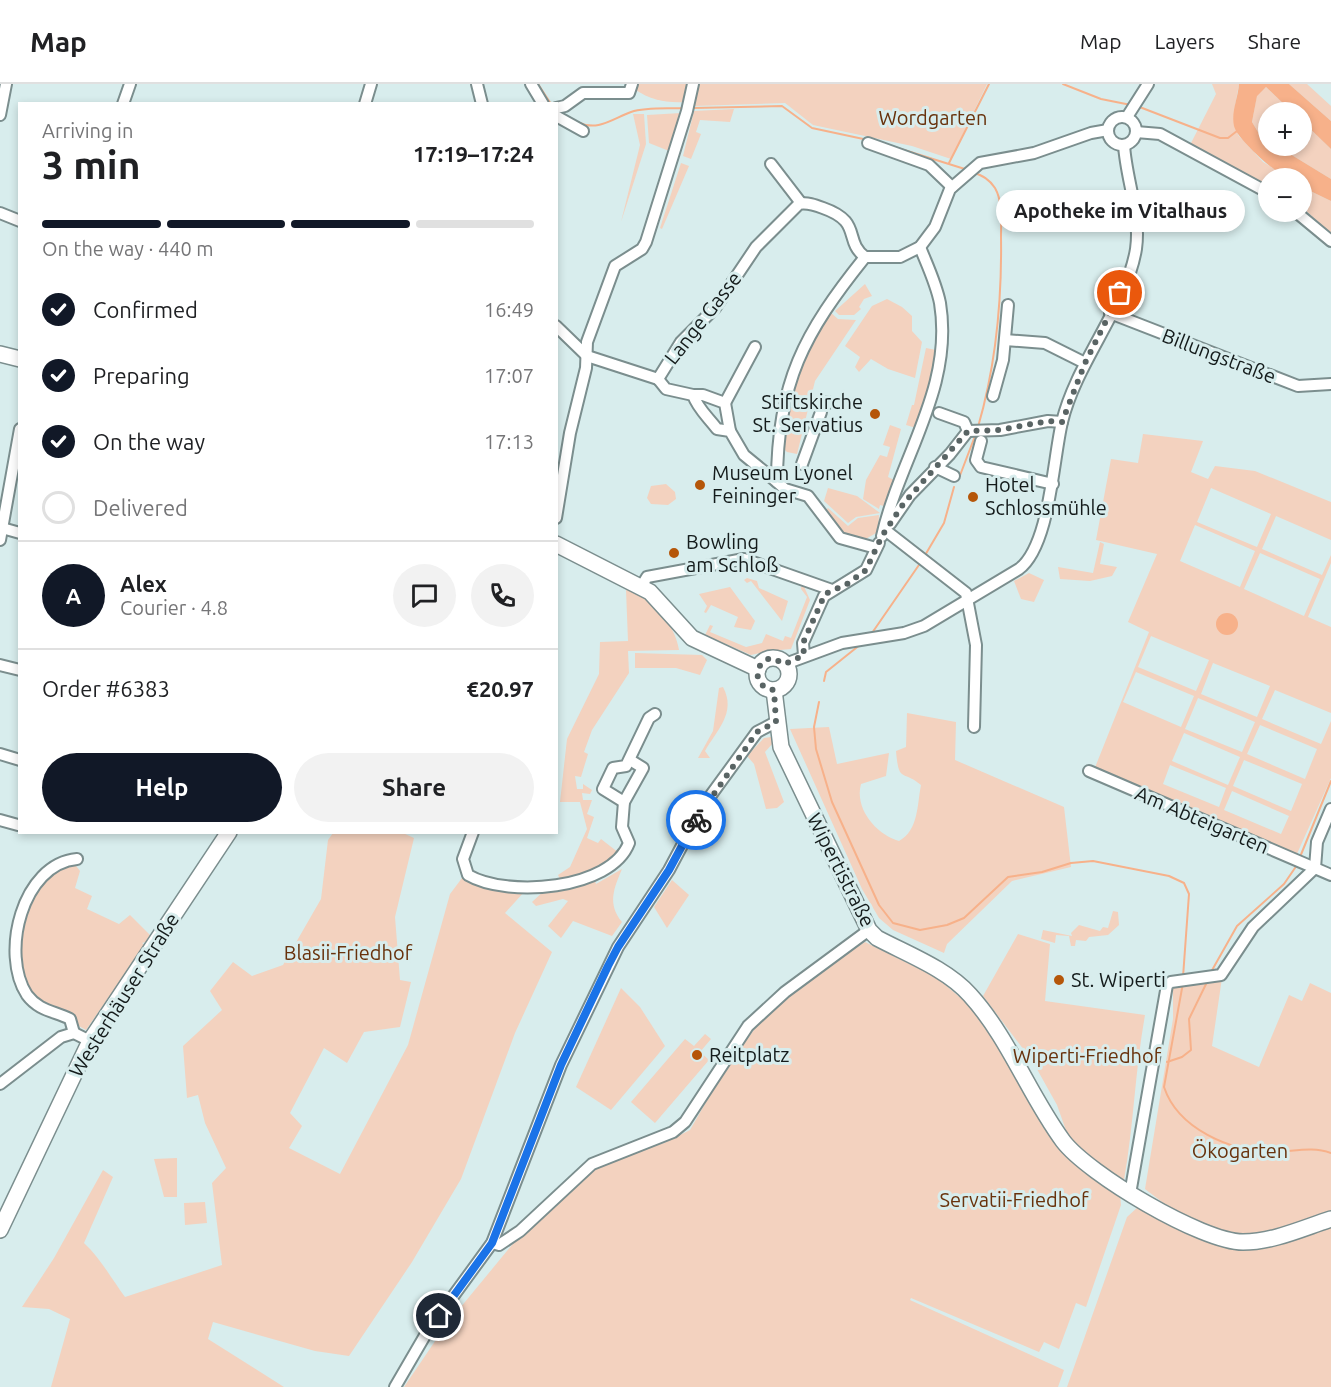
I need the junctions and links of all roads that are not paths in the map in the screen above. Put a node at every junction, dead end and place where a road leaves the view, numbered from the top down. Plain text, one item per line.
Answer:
1 (6, 84) edge
2 (130, 84) edge
3 (371, 84) edge
4 (477, 84) edge
5 (531, 84) edge
6 (632, 84) edge
7 (693, 84) edge
8 (1148, 84) edge
9 (124, 102) edge
10 (366, 102) edge
11 (482, 102) edge
12 (542, 102) edge
13 (558, 109) edge
14 (558, 111) edge
15 (1128, 114) junction
16 (0, 115) edge
17 (1108, 130) junction
18 (583, 131) dead end
19 (1136, 132) junction
20 (868, 143) dead end
21 (1124, 145) junction
22 (771, 164) dead end
23 (952, 187) junction
24 (1258, 187) edge
25 (801, 204) junction
26 (0, 213) edge
27 (18, 220) edge
28 (1308, 222) edge
29 (1331, 241) edge
30 (920, 247) junction
31 (865, 257) junction
32 (1008, 305) dead end
33 (1110, 313) junction
34 (558, 328) edge
35 (1005, 340) junction
36 (754, 347) dead end
37 (0, 354) edge
38 (587, 357) junction
39 (18, 358) edge
40 (1085, 363) junction
41 (658, 380) junction
42 (1331, 384) edge
43 (693, 395) junction
44 (993, 396) dead end
45 (725, 404) junction
46 (826, 406) dead end
47 (939, 413) dead end
48 (1062, 422) junction
49 (730, 432) junction
50 (976, 433) junction
51 (18, 440) edge
52 (802, 464) dead end
53 (935, 467) junction
54 (954, 476) dead end
55 (777, 482) junction
56 (1053, 484) junction
57 (558, 506) edge
58 (2, 528) junction
59 (18, 532) edge
60 (884, 533) junction
61 (0, 540) edge
62 (558, 545) edge
63 (876, 548) junction
64 (641, 587) junction
65 (832, 590) junction
66 (969, 600) junction
67 (804, 655) junction
68 (785, 664) junction
69 (0, 665) edge
70 (758, 669) junction
71 (18, 670) edge
72 (774, 690) junction
73 (655, 714) dead end
74 (776, 722) junction
75 (974, 727) dead end
76 (0, 754) edge
77 (18, 758) edge
78 (630, 760) junction
79 (1089, 771) dead end
80 (624, 802) junction
81 (1331, 809) edge
82 (0, 820) edge
83 (18, 825) edge
84 (228, 834) edge
85 (472, 834) edge
86 (77, 859) dead end
87 (1315, 868) junction
88 (1331, 875) edge
89 (869, 930) junction
90 (74, 1033) junction
91 (90, 1041) junction
92 (0, 1084) edge
93 (1131, 1194) junction
94 (1331, 1219) edge
95 (0, 1230) edge
96 (492, 1243) junction
97 (395, 1387) edge

1 - 16 street
2 - 9 street
3 - 10 street
4 - 11 street
5 - 12 street
6 - 13 street
7 - 38 street
8 - 15 street
14 - 18 street
15 - 17 street
15 - 19 street
17 - 21 street
17 - 23 street
19 - 21 street
19 - 24 street
20 - 23 street
21 - 33 street
22 - 25 street
23 - 30 street
25 - 31 street
25 - 41 street, Lange Gasse
26 - 27 street
28 - 29 street
30 - 31 street
30 - 60 street
31 - 55 street
32 - 35 street
33 - 40 street
33 - 42 street, Billungstraße
34 - 38 street
35 - 40 street
35 - 44 street
36 - 45 street
37 - 39 street
38 - 41 street, Lange Gasse
38 - 57 street
40 - 48 street
41 - 43 street
43 - 45 street
43 - 49 street
45 - 49 street
46 - 52 street
47 - 50 street
48 - 50 street
48 - 56 street
49 - 55 street
50 - 53 street
50 - 56 street
51 - 58 street
53 - 54 street
53 - 60 street
55 - 63 street
56 - 66 street
58 - 59 street
58 - 61 street
60 - 63 street
60 - 66 street
62 - 64 street
63 - 65 street
64 - 65 street
64 - 70 street
65 - 67 street
66 - 67 street
66 - 75 street
67 - 68 street
68 - 70 street
68 - 72 street
69 - 71 street
70 - 72 street
72 - 74 street, Wipertistraße
73 - 78 street
74 - 89 street, Wipertistraße
74 - 96 street
76 - 77 street
78 - 80 street
78 - 80 street
79 - 87 street, Am Abteigarten
80 - 85 street
81 - 87 street
82 - 83 street
84 - 91 street, Westerhäuser Straße
86 - 90 street
87 - 88 street, Am Abteigarten
87 - 93 street
89 - 93 street, Wipertistraße
89 - 96 street
90 - 91 street
90 - 92 street
91 - 95 street, Westerhäuser Straße
93 - 94 street, Wipertistraße
96 - 97 street

